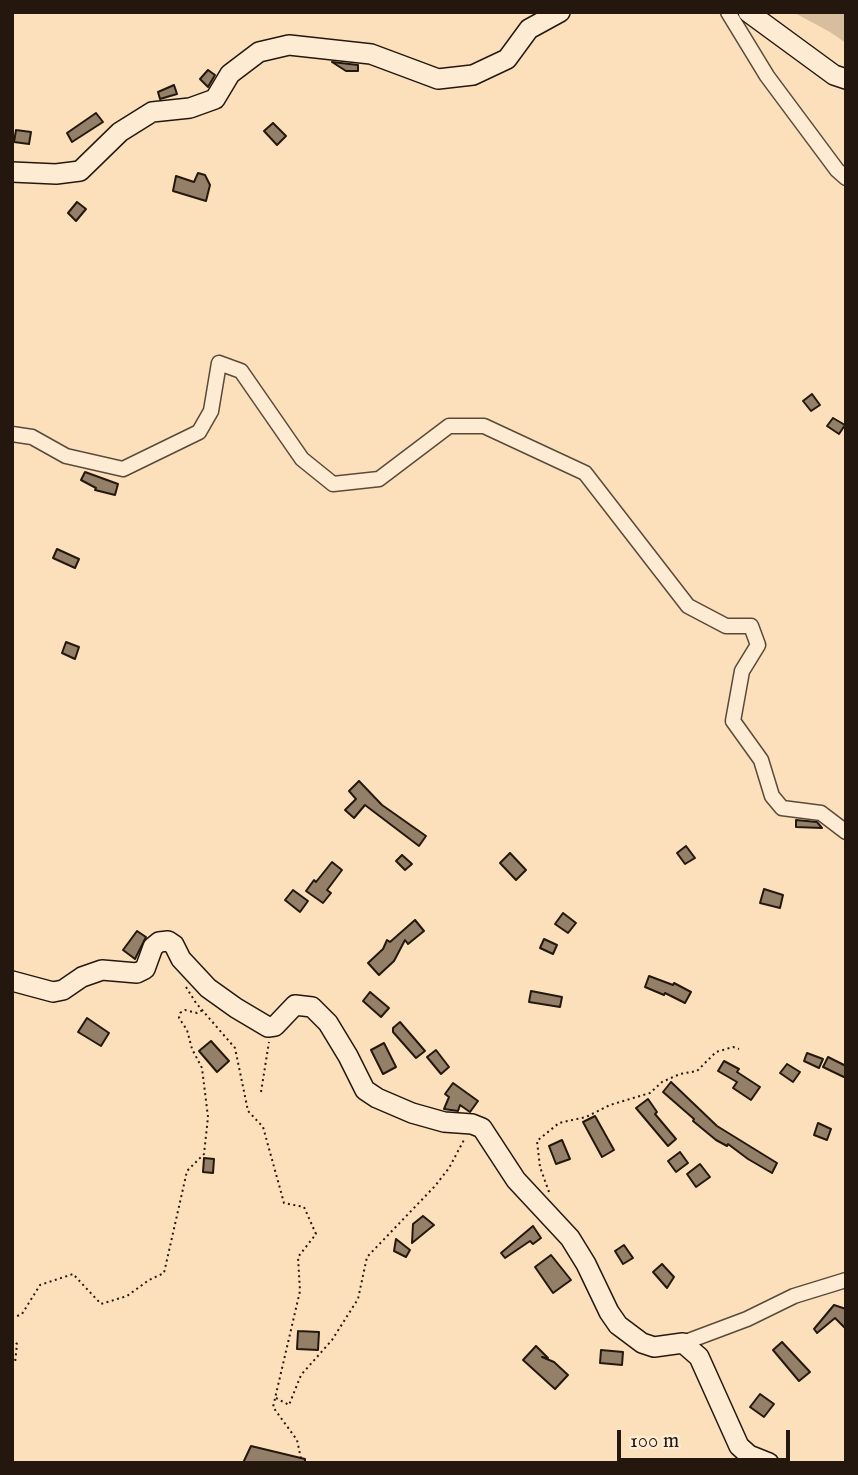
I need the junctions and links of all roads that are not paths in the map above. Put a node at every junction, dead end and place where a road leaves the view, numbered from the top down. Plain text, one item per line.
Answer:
1 (560, 12) edge
2 (728, 12) edge
3 (748, 12) edge
4 (846, 79) edge
5 (12, 172) edge
6 (846, 178) edge
7 (12, 434) edge
8 (846, 832) edge
9 (12, 981) edge
10 (846, 1280) edge
11 (683, 1343) junction
12 (769, 1463) edge

1 - 5 street
2 - 6 street
3 - 4 street
7 - 8 street
9 - 11 street
10 - 11 street
11 - 12 street

